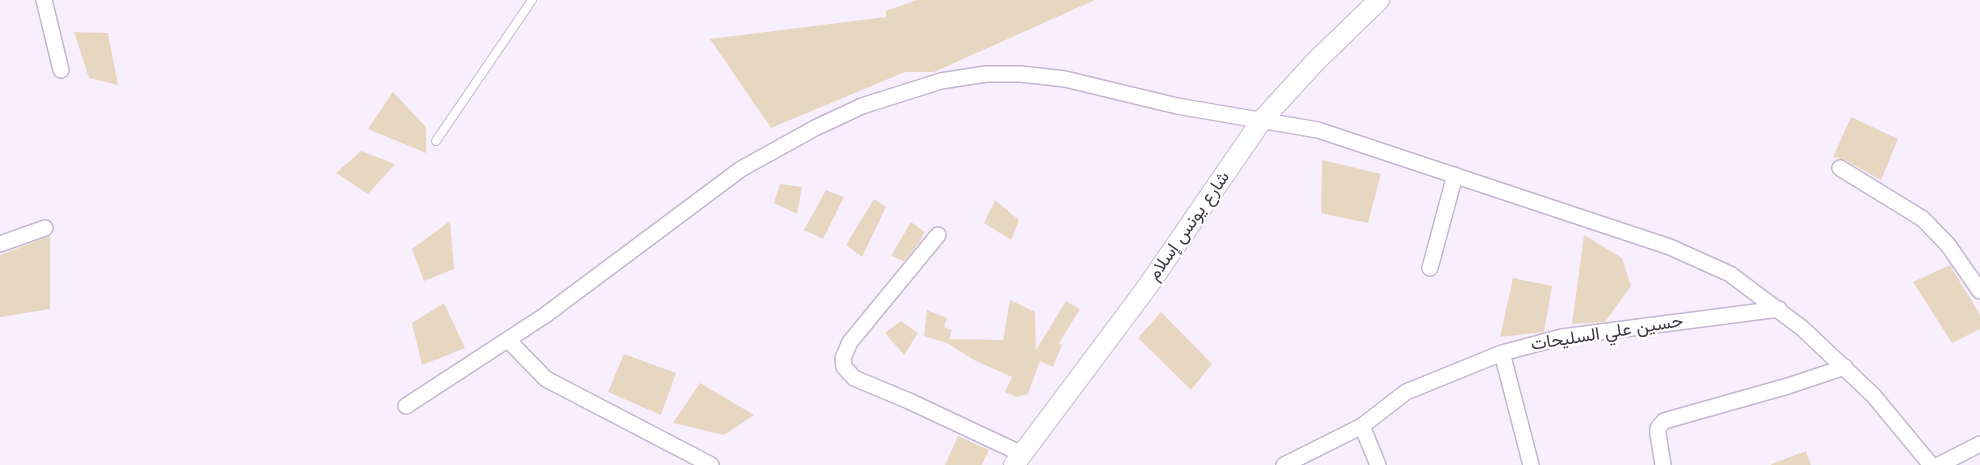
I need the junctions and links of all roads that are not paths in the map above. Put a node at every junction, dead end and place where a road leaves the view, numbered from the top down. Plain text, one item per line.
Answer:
1 (44, 0) edge
2 (532, 0) edge
3 (1379, 0) edge
4 (61, 70) dead end
5 (1262, 120) junction
6 (436, 141) dead end
7 (1840, 168) dead end
8 (1455, 176) junction
9 (45, 228) dead end
10 (938, 235) dead end
11 (0, 244) edge
12 (1430, 268) dead end
13 (1980, 291) edge
14 (1779, 309) junction
15 (508, 340) junction
16 (1502, 353) junction
17 (1845, 367) junction
18 (406, 406) dead end
19 (1362, 426) junction
20 (1980, 444) edge
21 (1018, 459) edge
22 (711, 465) edge
23 (1284, 465) edge
24 (1378, 465) edge
25 (1531, 465) edge
26 (1663, 465) edge
27 (1931, 465) edge
28 (1939, 465) edge

1 - 4 street
2 - 6 lane
3 - 5 street, شارع يونس إسلام
5 - 8 street
5 - 15 street
5 - 21 street, شارع يونس إسلام
7 - 13 street
8 - 12 street
8 - 14 street
9 - 11 street
10 - 21 street
14 - 16 street, حسين علي السليحات
14 - 17 street
15 - 18 street
15 - 22 street
16 - 19 street, حسين علي السليحات
16 - 25 street
17 - 26 street
17 - 27 street
19 - 23 street, حسين علي السليحات
19 - 24 street
20 - 28 street

